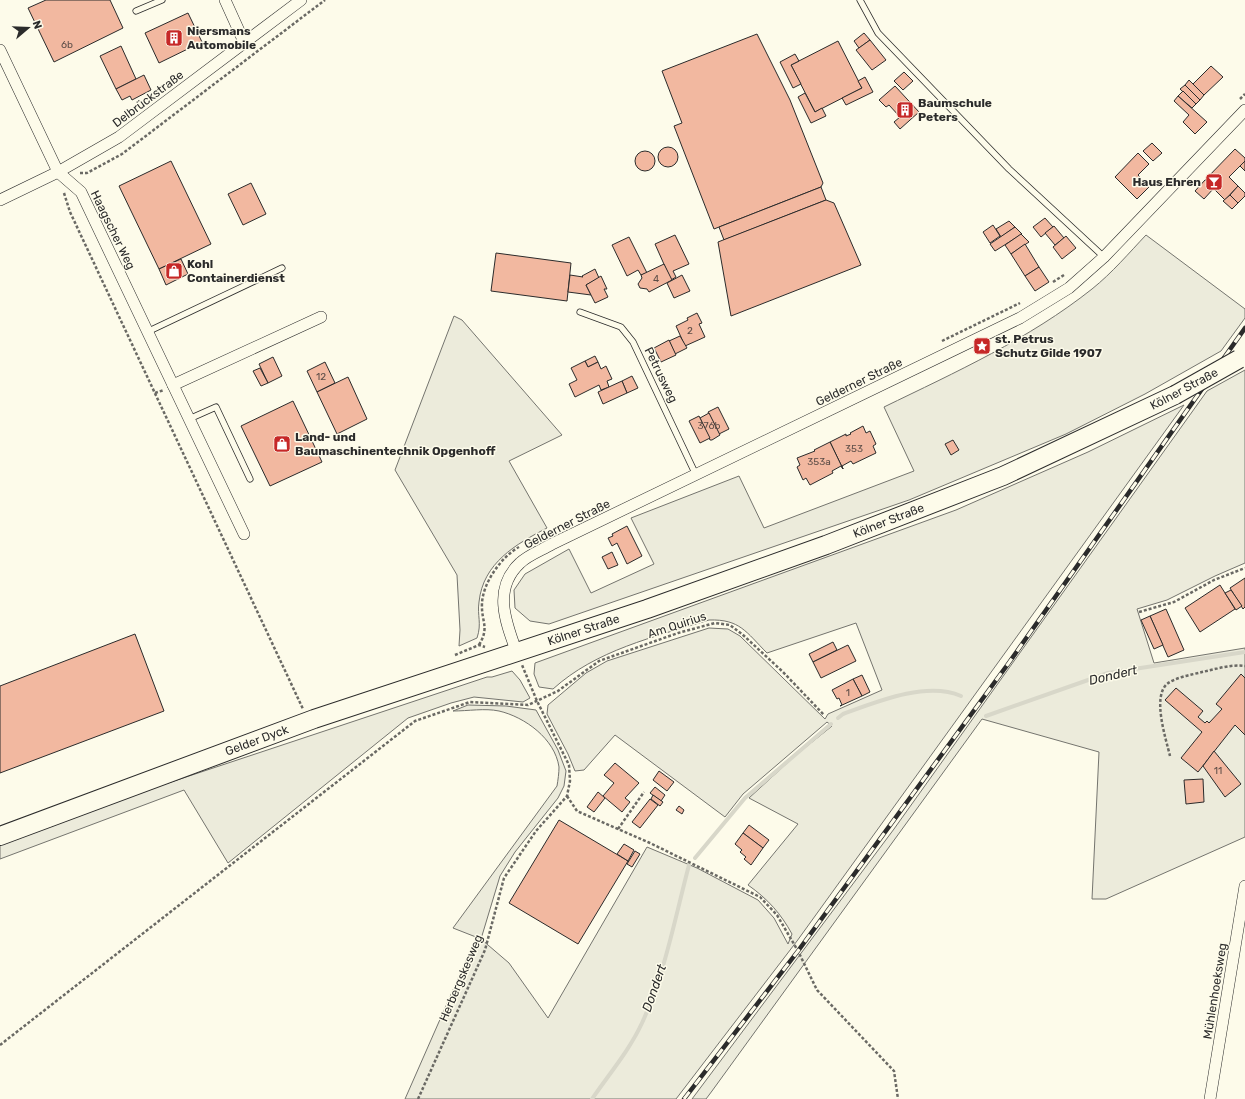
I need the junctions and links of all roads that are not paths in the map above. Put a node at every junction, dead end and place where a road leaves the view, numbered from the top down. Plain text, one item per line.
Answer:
1 (162, 0) edge
2 (225, 0) edge
3 (301, 0) edge
4 (860, 0) edge
5 (136, 11) dead end
6 (244, 42) junction
7 (0, 50) edge
8 (1242, 105) edge
9 (58, 172) junction
10 (0, 200) edge
11 (1104, 257) junction
12 (282, 268) dead end
13 (580, 312) dead end
14 (321, 316) dead end
15 (147, 332) junction
16 (1242, 357) edge
17 (173, 385) junction
18 (189, 419) junction
19 (696, 474) junction
20 (250, 479) dead end
21 (244, 534) dead end
22 (517, 653) junction
23 (0, 836) edge
24 (1245, 886) edge
25 (1210, 1099) edge

1 - 5 lane
2 - 6 street
3 - 6 street, Delbrückstraße
4 - 11 lane
6 - 9 street, Delbrückstraße
7 - 9 street, Haagscher Weg
8 - 11 street, Gelderner Straße
9 - 10 street, Delbrückstraße
9 - 15 street, Haagscher Weg
11 - 19 street, Gelderner Straße
12 - 15 lane
13 - 19 lane, Petrusweg
14 - 17 street
15 - 17 street, Haagscher Weg
16 - 22 main road, Kölner Straße, bridge
17 - 18 street, Haagscher Weg
18 - 20 lane
18 - 21 street, Haagscher Weg
19 - 22 street, Gelderner Straße
22 - 23 main road, Gelder Dyck
24 - 25 street, Mühlenhoeksweg

